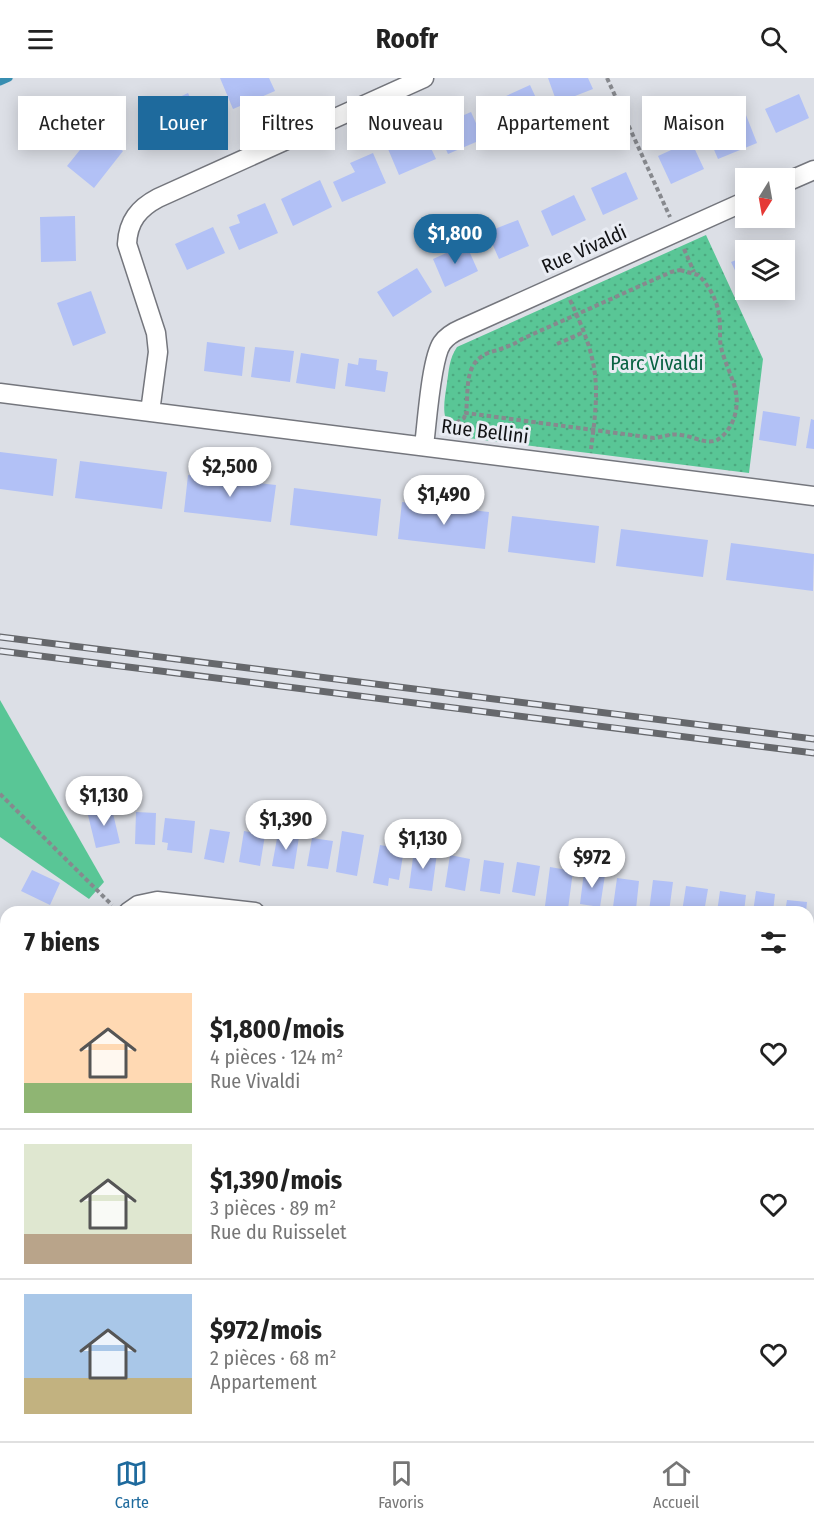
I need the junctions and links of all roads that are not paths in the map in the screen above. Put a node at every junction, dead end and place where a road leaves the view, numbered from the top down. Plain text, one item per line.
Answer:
1 (424, 78) edge
2 (814, 170) edge
3 (795, 178) edge
4 (735, 206) edge
5 (0, 393) edge
6 (150, 412) junction
7 (424, 446) junction
8 (814, 496) edge
9 (137, 906) edge
10 (202, 906) edge

1 - 6 street
2 - 3 street
4 - 7 street, Rue Vivaldi
5 - 6 street, Rue Bellini
6 - 7 street, Rue Bellini
7 - 8 street, Rue Bellini
9 - 10 street

